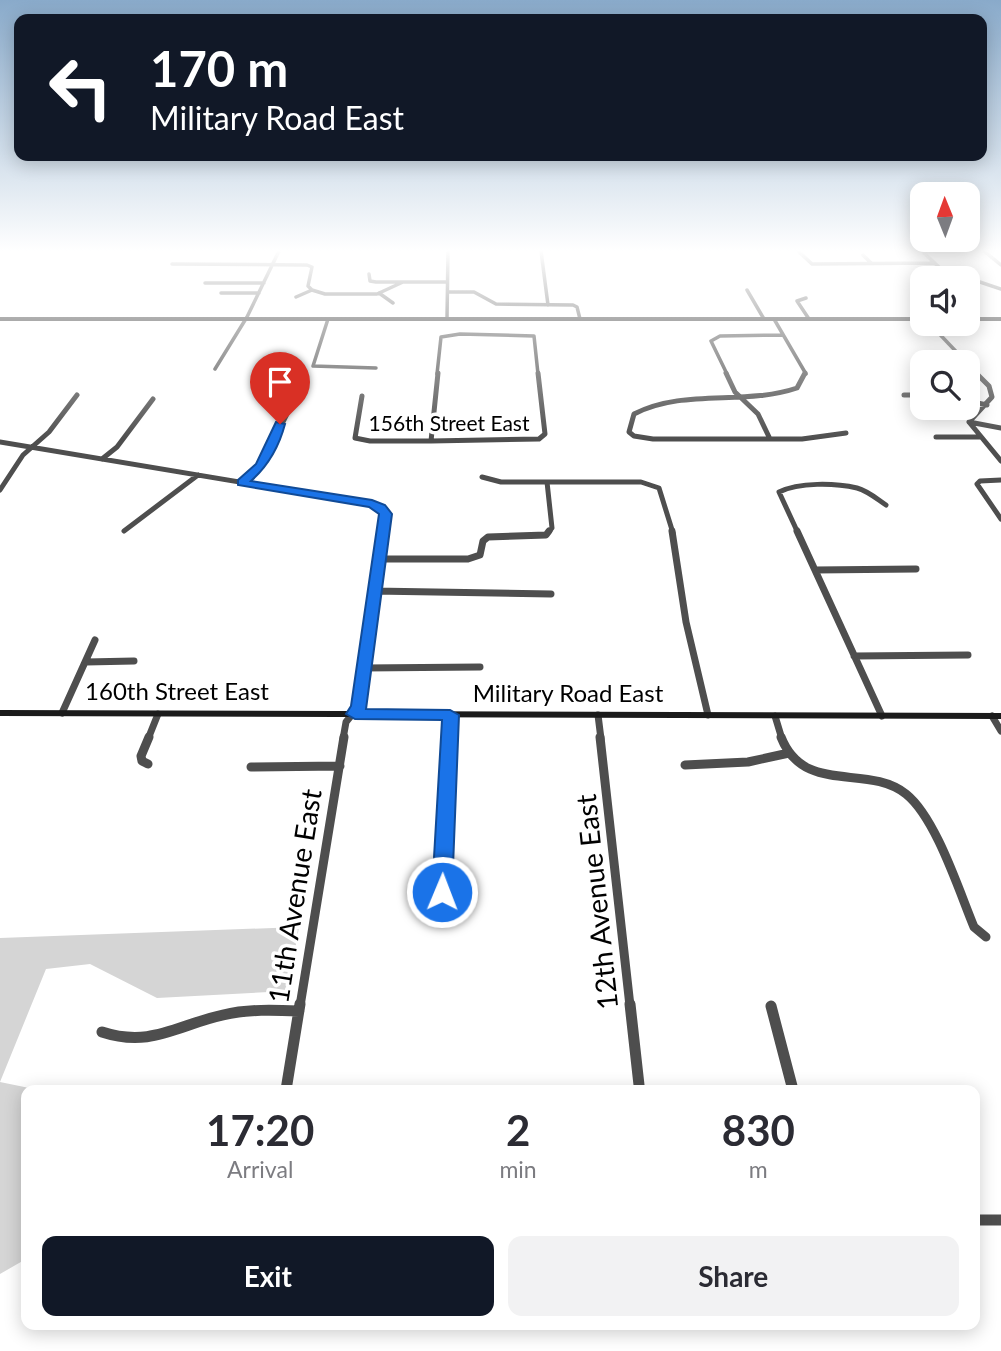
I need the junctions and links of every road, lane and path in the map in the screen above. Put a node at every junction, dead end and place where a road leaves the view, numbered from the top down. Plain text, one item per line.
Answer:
1 (247, 314) edge
2 (447, 314) edge
3 (578, 314) edge
4 (761, 314) edge
5 (806, 314) edge
6 (0, 319) edge
7 (328, 319) junction
8 (447, 319) junction
9 (487, 319) junction
10 (580, 319) junction
11 (764, 319) junction
12 (774, 319) junction
13 (809, 319) junction
14 (910, 319) edge
15 (980, 319) edge
16 (1001, 319) edge
17 (244, 320) junction
18 (487, 334) junction
19 (783, 335) junction
20 (941, 336) edge
21 (955, 350) edge
22 (376, 368) dead end
23 (215, 369) dead end
24 (980, 379) edge
25 (991, 392) junction
26 (1001, 393) edge
27 (77, 395) dead end
28 (904, 395) dead end
29 (910, 395) edge
30 (362, 396) dead end
31 (741, 398) junction
32 (153, 399) dead end
33 (980, 403) edge
34 (988, 405) junction
35 (289, 410) dead end
36 (969, 422) junction
37 (1001, 428) edge
38 (846, 433) dead end
39 (936, 437) dead end
40 (981, 437) junction
41 (770, 439) junction
42 (430, 441) junction
43 (0, 442) edge
44 (32, 447) junction
45 (102, 459) junction
46 (1001, 461) edge
47 (198, 475) junction
48 (482, 477) dead end
49 (1001, 480) edge
50 (547, 482) junction
51 (242, 483) junction
52 (0, 490) edge
53 (886, 505) dead end
54 (1001, 519) edge
55 (124, 531) dead end
56 (379, 559) junction
57 (916, 569) dead end
58 (815, 570) junction
59 (374, 591) junction
60 (551, 594) dead end
61 (96, 640) dead end
62 (968, 655) dead end
63 (854, 656) junction
64 (134, 661) dead end
65 (86, 662) junction
66 (480, 667) dead end
67 (363, 668) junction
68 (0, 713) edge
69 (62, 713) junction
70 (158, 713) junction
71 (355, 714) junction
72 (450, 715) junction
73 (598, 715) junction
74 (708, 715) junction
75 (775, 716) junction
76 (881, 716) junction
77 (997, 716) edge
78 (1001, 731) edge
79 (789, 754) junction
80 (148, 764) dead end
81 (685, 765) dead end
82 (340, 766) junction
83 (251, 767) dead end
84 (453, 911) dead end
85 (986, 937) dead end
86 (771, 1006) dead end
87 (299, 1012) junction
88 (102, 1032) dead end
89 (287, 1085) edge
90 (639, 1085) dead end
91 (792, 1085) edge
92 (980, 1220) edge
93 (1001, 1220) edge

1 - 17 street
2 - 8 street
3 - 10 street
4 - 11 street
5 - 13 street
6 - 17 main road
7 - 8 main road
7 - 17 main road
7 - 22 street
8 - 9 main road
9 - 10 main road
9 - 18 street
10 - 11 main road
11 - 12 main road
12 - 13 main road
12 - 19 street
13 - 14 main road
15 - 16 main road
17 - 23 street
18 - 42 street
18 - 42 street, 156th Street East
19 - 31 street
19 - 31 street
20 - 21 street
24 - 25 street
25 - 26 street
25 - 34 street
27 - 44 street
28 - 29 street
30 - 42 street, 156th Street East
31 - 41 street
31 - 41 street
32 - 45 street
33 - 34 street
34 - 36 street
35 - 51 street
36 - 37 street
36 - 40 street
38 - 41 street
39 - 40 street
40 - 46 street
43 - 44 street
44 - 45 street
44 - 52 street
45 - 47 street
47 - 51 street
47 - 55 street
48 - 50 street
49 - 54 street
50 - 56 street
50 - 74 street
51 - 56 street
53 - 58 street
56 - 59 street
57 - 58 street
58 - 63 street
59 - 60 street
59 - 67 street
61 - 65 street
62 - 63 street
63 - 76 street
64 - 65 street
65 - 69 street
66 - 67 street
67 - 71 street
68 - 69 main road, 160th Street East
69 - 70 main road, 160th Street East
70 - 71 main road, 160th Street East
70 - 80 street
71 - 72 main road, Military Road East
71 - 82 street, 11th Avenue East
72 - 73 main road, Military Road East
72 - 84 street
73 - 74 main road, Military Road East
73 - 90 street, 12th Avenue East
74 - 75 main road, Military Road East
75 - 76 main road, Military Road East
75 - 79 street
76 - 77 main road, Military Road East
77 - 78 street
79 - 81 street
79 - 85 street
82 - 83 street
82 - 87 street, 11th Avenue East
86 - 91 street
87 - 88 street
87 - 89 street, 11th Avenue East
92 - 93 street

